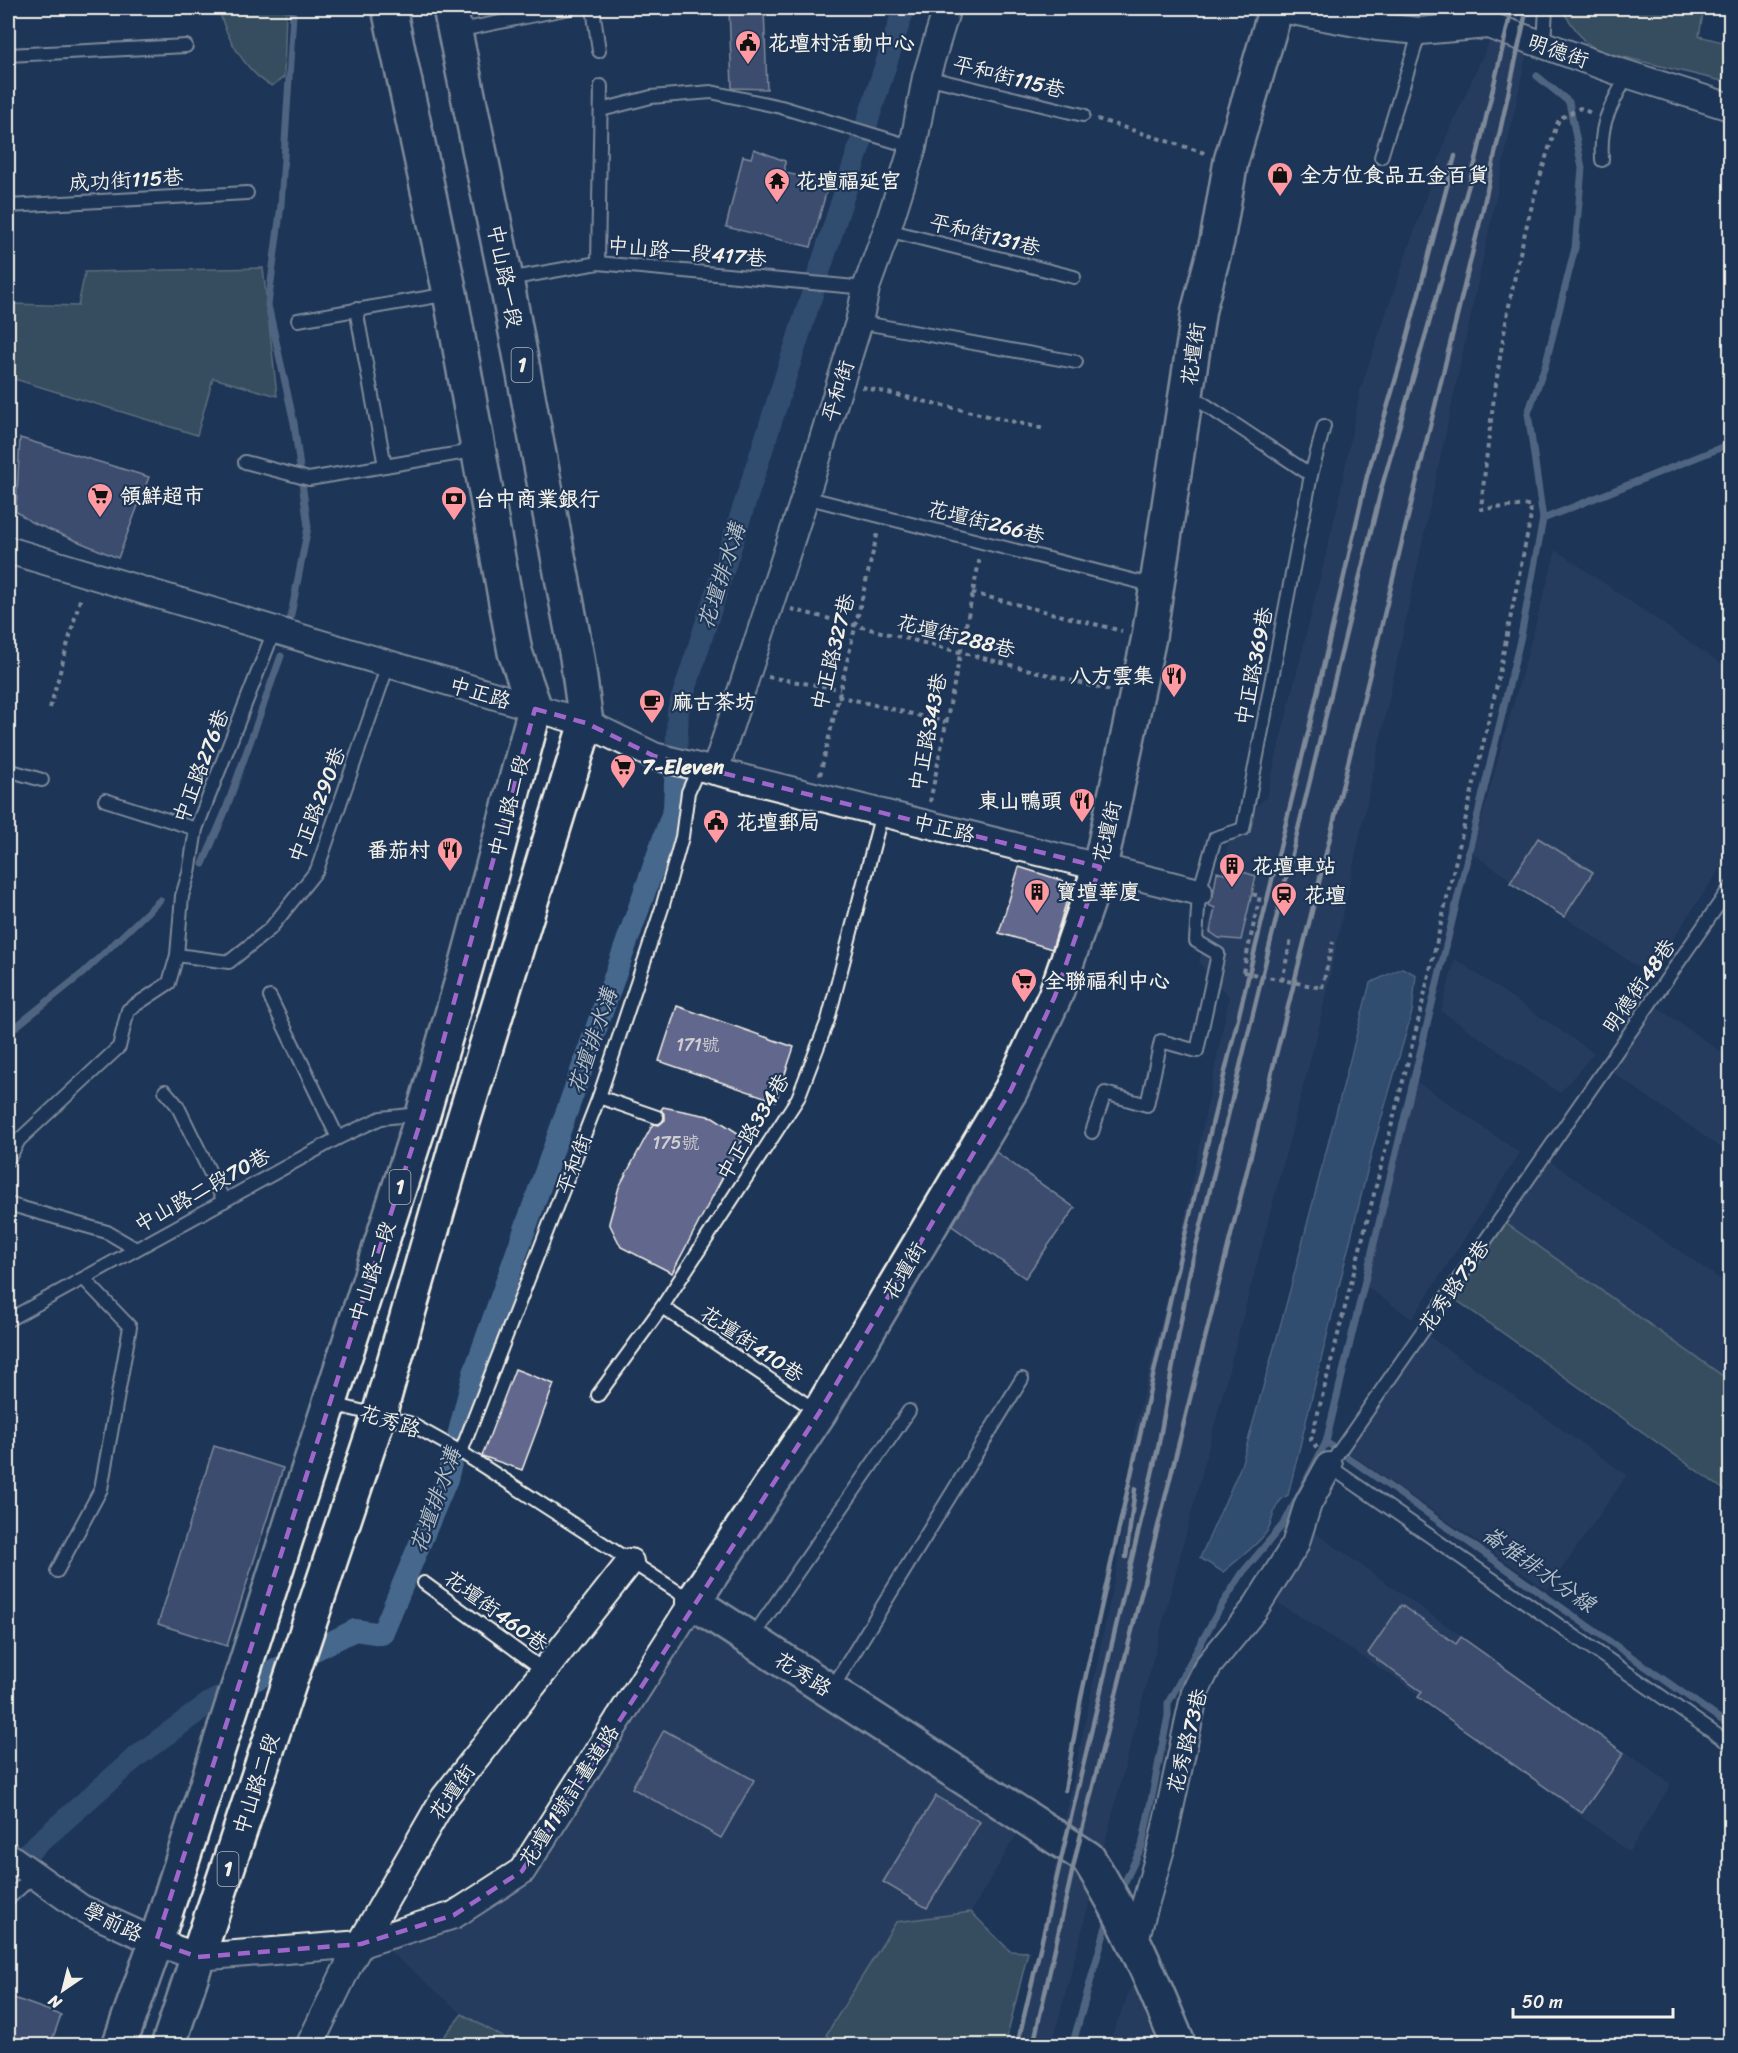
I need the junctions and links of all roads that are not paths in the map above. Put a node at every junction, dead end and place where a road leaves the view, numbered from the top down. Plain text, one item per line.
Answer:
1 (389, 8) edge
2 (570, 8) edge
3 (593, 8) edge
4 (947, 8) edge
5 (1276, 8) edge
6 (1546, 8) edge
7 (452, 19) edge
8 (1420, 31) junction
9 (1544, 44) junction
10 (186, 46) dead end
11 (599, 51) dead end
12 (8, 55) edge
13 (926, 77) junction
14 (601, 86) dead end
15 (1621, 87) dead end
16 (1731, 107) edge
17 (602, 110) junction
18 (1083, 115) road end
19 (913, 147) junction
20 (1381, 157) dead end
21 (1602, 160) dead end
22 (247, 193) dead end
23 (8, 206) edge
24 (887, 230) junction
25 (598, 263) junction
26 (1074, 277) dead end
27 (506, 279) junction
28 (866, 288) junction
29 (450, 293) junction
30 (356, 309) junction
31 (298, 320) dead end
32 (859, 322) junction
33 (1076, 362) dead end
34 (1188, 393) junction
35 (1324, 426) dead end
36 (479, 450) junction
37 (245, 462) dead end
38 (385, 466) junction
39 (1311, 475) junction
40 (806, 497) junction
41 (8, 550) edge
42 (1156, 586) junction
43 (274, 631) junction
44 (388, 665) junction
45 (535, 709) junction
46 (586, 723) junction
47 (701, 767) junction
48 (8, 770) edge
49 (42, 780) dead end
50 (105, 800) dead end
51 (882, 813) junction
52 (196, 829) junction
53 (1100, 867) junction
54 (1731, 888) edge
55 (1199, 892) junction
56 (177, 955) junction
57 (270, 997) dead end
58 (165, 1091) dead end
59 (599, 1098) junction
60 (1580, 1105) joint
61 (423, 1114) junction
62 (657, 1117) dead end
63 (1092, 1132) dead end
64 (338, 1138) junction
65 (8, 1160) edge
66 (224, 1201) junction
67 (8, 1204) edge
68 (136, 1249) junction
69 (85, 1280) junction
70 (662, 1307) junction
71 (8, 1320) edge
72 (1022, 1379) dead end
73 (598, 1395) dead end
74 (330, 1404) junction
75 (909, 1411) dead end
76 (819, 1413) junction
77 (379, 1415) junction
78 (461, 1452) junction
79 (1329, 1466) junction
80 (630, 1562) junction
81 (57, 1571) dead end
82 (424, 1583) dead end
83 (693, 1602) junction
84 (750, 1639) junction
85 (545, 1671) junction
86 (830, 1691) junction
87 (1731, 1744) edge
88 (8, 1856) edge
89 (34, 1875) junction
90 (8, 1899) edge
91 (1135, 1940) junction
92 (156, 1942) junction
93 (361, 1944) junction
94 (198, 1957) junction
95 (119, 2046) edge
96 (168, 2046) edge
97 (309, 2046) edge
98 (1179, 2046) edge

1 - 29 main road
2 - 7 lane
3 - 11 lane
4 - 13 street, 平和街
5 - 8 street, 明德街
5 - 34 main road, 花壇街
6 - 9 lane
7 - 27 main road, 中山路一段 / 1
8 - 9 street, 明德街
8 - 20 lane
9 - 16 street, 明德街
10 - 12 lane
13 - 18 lane, 平和街115巷
13 - 19 street, 平和街
14 - 17 lane
15 - 21 lane
17 - 19 lane
17 - 25 lane
19 - 24 street, 平和街
22 - 23 lane, 成功街115巷
24 - 26 lane, 平和街131巷
24 - 28 street, 平和街
25 - 27 lane, 中山路一段417巷
25 - 28 lane, 中山路一段417巷
27 - 46 main road, 中山路一段 / 1
28 - 32 street, 平和街
29 - 30 lane
29 - 36 main road
30 - 31 lane
30 - 38 lane
32 - 33 lane
32 - 40 street, 平和街
34 - 39 lane
34 - 42 main road, 花壇街
35 - 39 lane, 中正路369巷
36 - 38 lane
36 - 45 main road
37 - 38 lane
39 - 55 lane, 中正路369巷
40 - 42 lane, 花壇街266巷
40 - 47 street, 平和街
41 - 43 street
42 - 53 main road, 花壇街
43 - 44 street, 中正路
43 - 52 lane, 中正路276巷
44 - 45 street, 中正路
44 - 56 lane, 中正路290巷
45 - 46 street, 中正路
45 - 61 main road, 中山路二段 / 1
46 - 47 street, 中正路
46 - 77 main road, 1
47 - 51 street, 中正路
47 - 59 lane, 平和街
48 - 49 lane
50 - 52 lane
51 - 53 street, 中正路
51 - 70 lane, 中正路334巷
52 - 56 lane, 中正路276巷
53 - 55 street, 中正路
53 - 76 main road, 花壇街
54 - 60 lane, 明德街48巷
55 - 63 lane
56 - 65 lane
57 - 64 lane
58 - 66 lane
59 - 62 lane
59 - 78 lane, 平和街
60 - 79 lane, 花秀路73巷
61 - 64 lane, 中山路二段70巷
61 - 74 main road, 中山路二段 / 1
64 - 66 lane, 中山路二段70巷
66 - 68 lane, 中山路二段70巷
67 - 68 lane
68 - 69 lane, 中山路二段70巷
69 - 71 lane, 中山路二段70巷
69 - 81 lane
70 - 73 lane, 中正路334巷
70 - 76 lane, 花壇街410巷
72 - 86 lane
74 - 77 lane, 花秀路
74 - 92 main road, 中山路二段 / 1
75 - 84 lane
76 - 83 main road, 花壇街
77 - 78 lane, 花秀路
77 - 94 main road, 中山路二段 / 1
78 - 80 lane, 花秀路
79 - 87 lane
79 - 91 street, 花秀路73巷
80 - 83 lane, 花秀路
80 - 85 street, 花壇街
82 - 85 lane, 花壇街460巷
83 - 84 main road, 花秀路
83 - 93 street, 花壇11號計畫道路
84 - 86 main road, 花秀路
85 - 93 street, 花壇街
86 - 91 main road, 花秀路
88 - 89 street, 學前路
89 - 90 lane
89 - 92 street, 學前路
91 - 98 main road, 花秀路
92 - 94 street, 學前路
92 - 95 main road, 1
93 - 94 street, 花壇11號計畫道路
93 - 97 street, 花壇街
94 - 96 main road, 中山路二段 / 1

